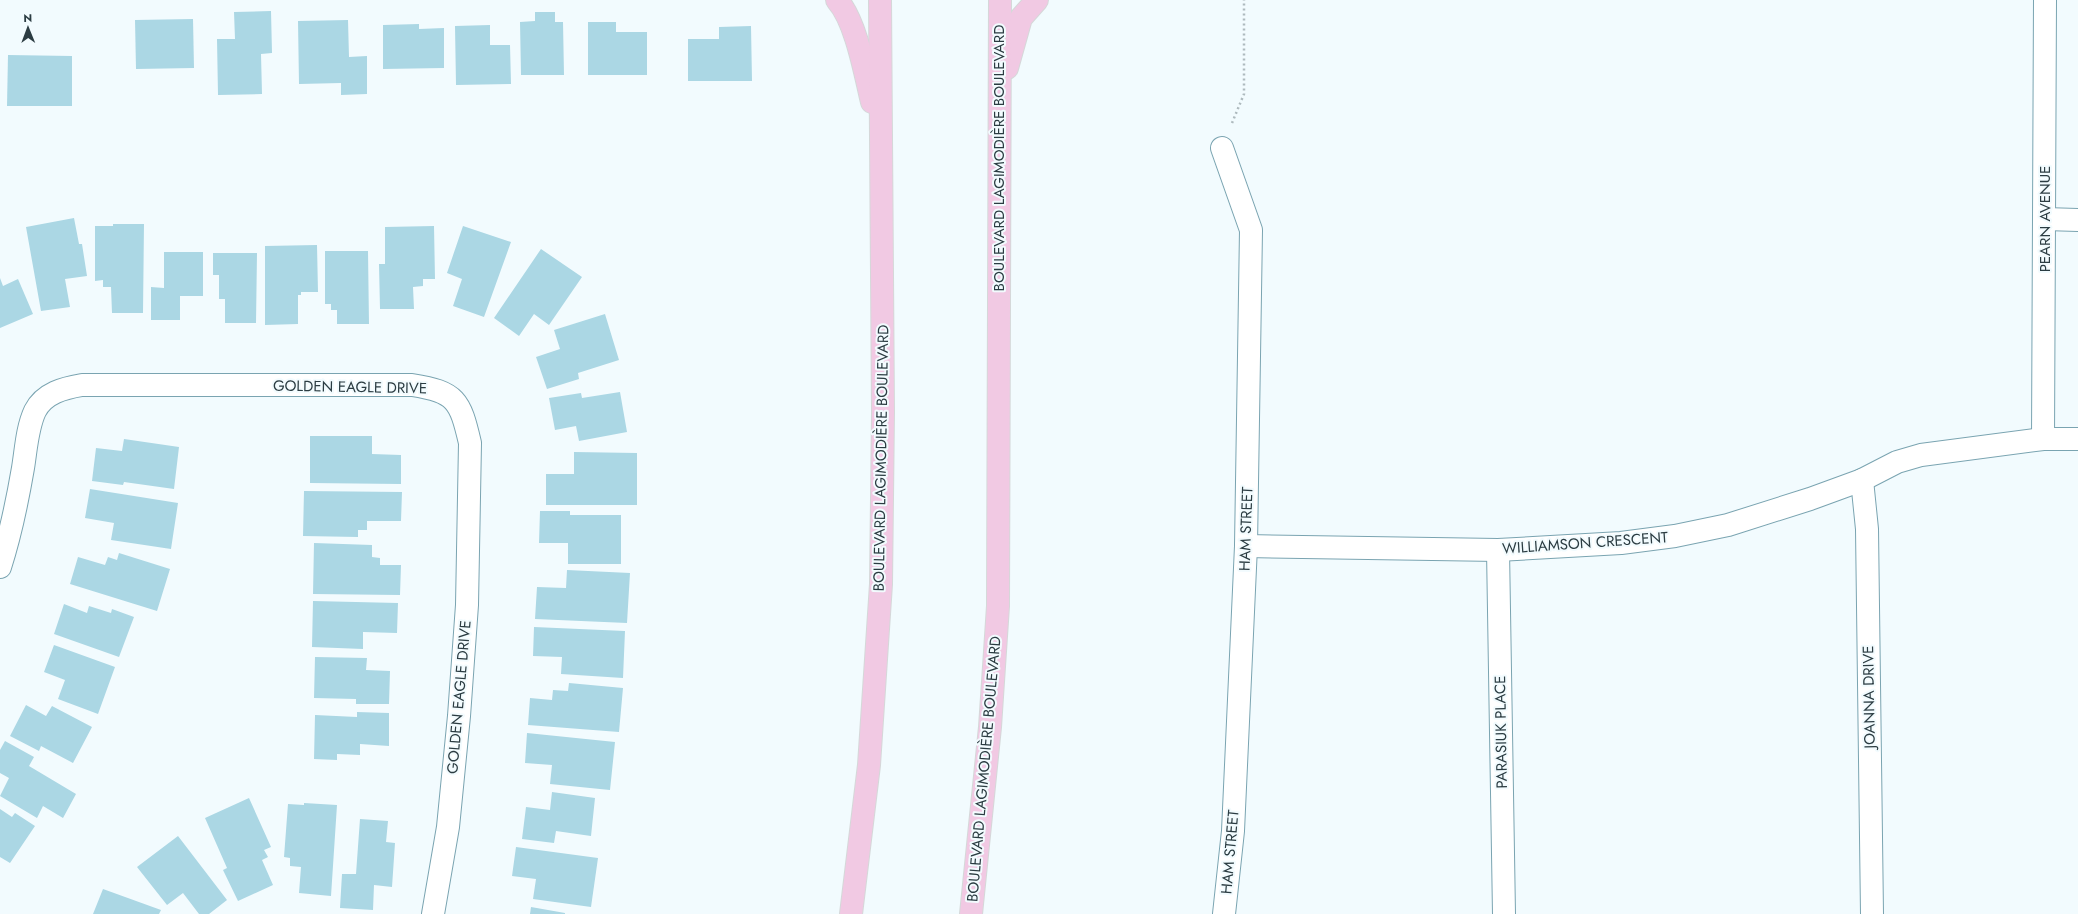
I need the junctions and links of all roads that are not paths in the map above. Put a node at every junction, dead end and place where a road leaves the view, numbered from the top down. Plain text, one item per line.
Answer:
1 (837, 0) edge
2 (880, 0) edge
3 (1000, 0) edge
4 (1037, 0) edge
5 (2045, 0) edge
6 (881, 141) junction
7 (1222, 148) road end
8 (999, 157) junction
9 (2045, 219) junction
10 (2078, 220) edge
11 (2043, 439) junction
12 (2078, 439) edge
13 (1862, 480) junction
14 (1246, 546) junction
15 (1498, 550) junction
16 (0, 566) edge
17 (433, 914) edge
18 (851, 914) edge
19 (971, 914) edge
20 (1224, 914) edge
21 (1504, 914) edge
22 (1872, 914) edge

1 - 6 main road
2 - 6 main road, BOULEVARD LAGIMODIÈRE BOULEVARD
3 - 8 main road, BOULEVARD LAGIMODIÈRE BOULEVARD
4 - 8 main road
5 - 9 street, PEARN AVENUE
6 - 18 main road, BOULEVARD LAGIMODIÈRE BOULEVARD
7 - 14 street, HAM STREET
8 - 19 main road, BOULEVARD LAGIMODIÈRE BOULEVARD
9 - 10 street
9 - 11 street, PEARN AVENUE
11 - 12 street, WILLIAMSON CRESCENT
11 - 13 street, WILLIAMSON CRESCENT
13 - 15 street, WILLIAMSON CRESCENT
13 - 22 street, JOANNA DRIVE
14 - 15 street, WILLIAMSON CRESCENT
14 - 20 street, HAM STREET
15 - 21 street, PARASIUK PLACE
16 - 17 street, GOLDEN EAGLE DRIVE

